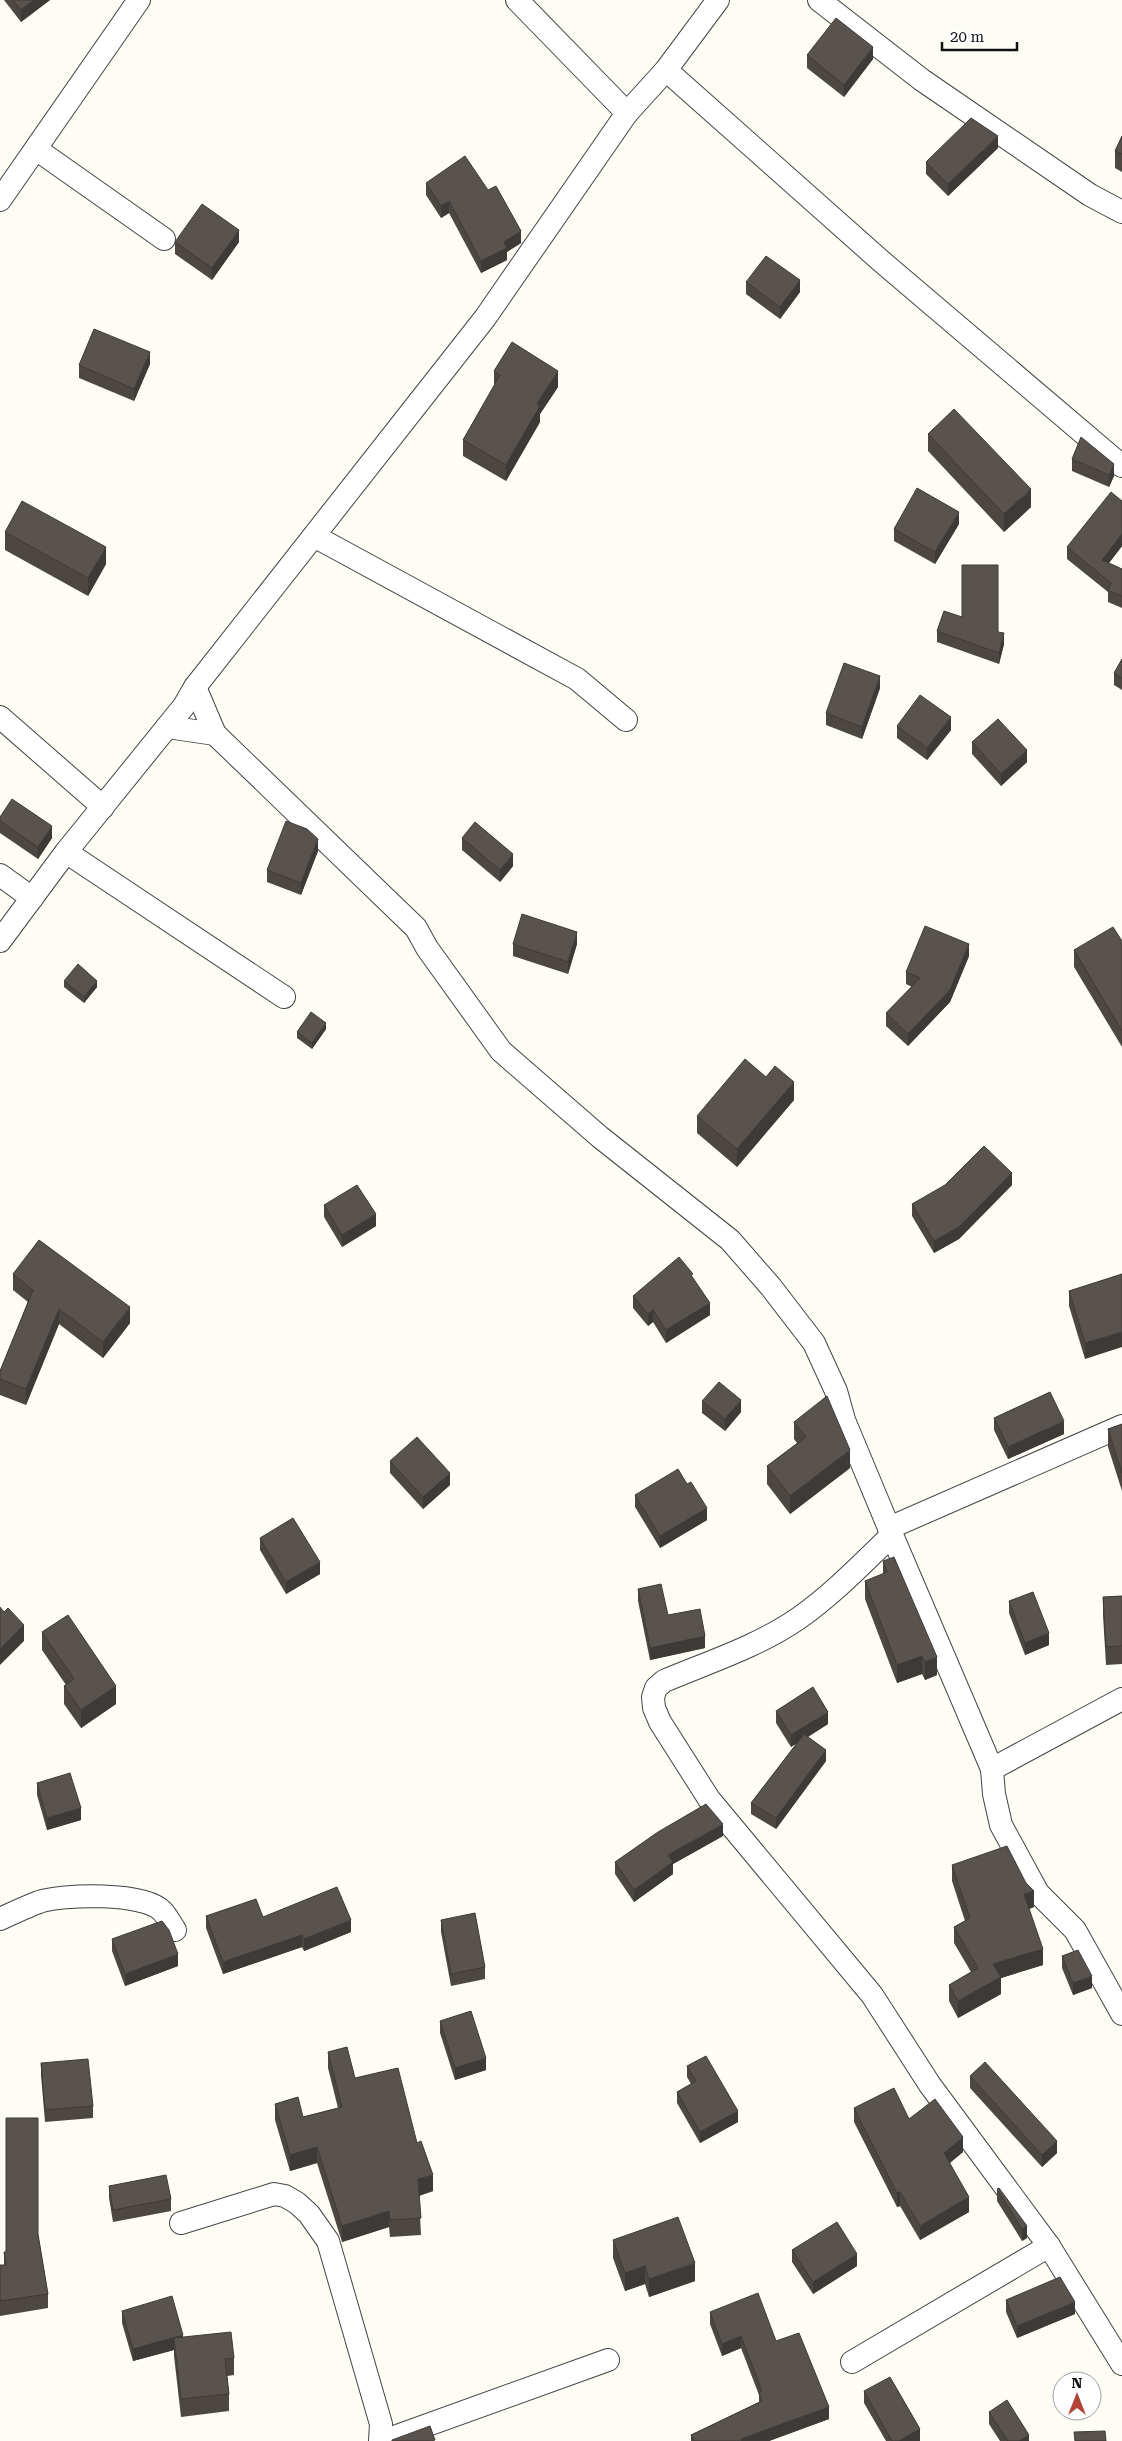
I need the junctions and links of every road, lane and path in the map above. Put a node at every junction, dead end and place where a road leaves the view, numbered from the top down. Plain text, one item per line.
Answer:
1 (138, 0) edge
2 (517, 0) edge
3 (718, 0) edge
4 (819, 0) edge
5 (666, 70) junction
6 (627, 113) junction
7 (36, 149) junction
8 (0, 200) edge
9 (1122, 212) edge
10 (164, 239) dead end
11 (1122, 466) edge
12 (314, 536) junction
13 (195, 687) junction
14 (0, 717) edge
15 (626, 720) dead end
16 (167, 727) junction
17 (215, 734) junction
18 (103, 807) junction
19 (66, 852) junction
20 (0, 875) edge
21 (32, 898) junction
22 (0, 941) edge
23 (284, 997) dead end
24 (1122, 1426) edge
25 (891, 1531) junction
26 (1122, 1699) edge
27 (992, 1770) junction
28 (0, 1919) edge
29 (175, 1930) dead end
30 (1122, 2014) edge
31 (181, 2223) dead end
32 (1049, 2246) junction
33 (608, 2360) dead end
34 (852, 2362) dead end
35 (1122, 2364) edge
36 (381, 2441) edge

1 - 7 street
2 - 6 street
3 - 5 street
4 - 9 street
5 - 6 street
5 - 11 street
6 - 12 street
7 - 8 street
7 - 10 street
12 - 13 street
12 - 15 street
13 - 16 street
13 - 17 street
14 - 18 street
16 - 17 street
16 - 18 street
17 - 25 street
18 - 19 street
19 - 21 street
19 - 23 street
20 - 21 street
21 - 22 street
24 - 25 street
25 - 27 street
25 - 32 street
26 - 27 street
27 - 30 street
28 - 29 street
31 - 36 street
32 - 34 street
32 - 35 street
33 - 36 street

